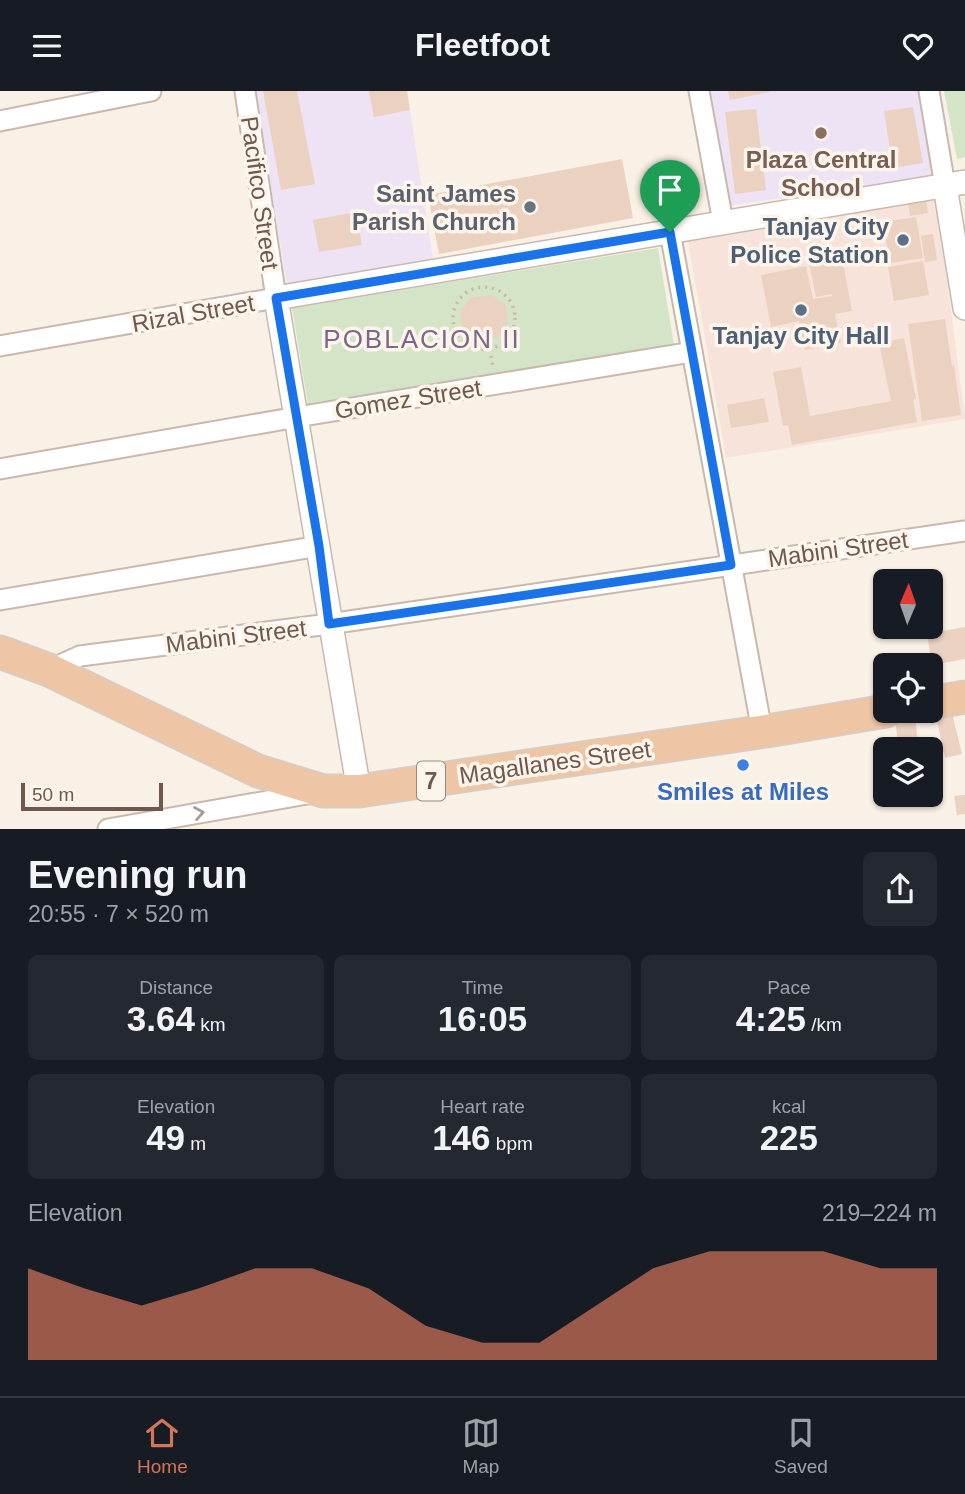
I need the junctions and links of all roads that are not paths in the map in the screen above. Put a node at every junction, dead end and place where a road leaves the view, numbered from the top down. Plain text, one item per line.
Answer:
1 (151, 91) edge
2 (245, 91) edge
3 (699, 91) edge
4 (929, 91) edge
5 (0, 121) edge
6 (955, 184) edge
7 (723, 222) junction
8 (670, 232) junction
9 (276, 298) junction
10 (965, 308) edge
11 (0, 346) edge
12 (692, 352) junction
13 (297, 417) junction
14 (0, 469) edge
15 (965, 531) edge
16 (319, 546) junction
17 (731, 565) junction
18 (0, 600) edge
19 (329, 624) junction
20 (0, 652) edge
21 (49, 670) junction
22 (965, 697) edge
23 (943, 701) edge
24 (873, 713) edge
25 (762, 731) junction
26 (323, 791) junction
27 (359, 791) junction
28 (108, 829) edge

1 - 5 street
2 - 9 street, Pacifico Street
3 - 7 street
4 - 6 street
6 - 7 street, Rizal Street
6 - 10 street
7 - 8 street, Rizal Street
8 - 9 street, Rizal Street
8 - 12 street
9 - 11 street, Rizal Street
9 - 13 street, Pacifico Street
12 - 13 street, Gomez Street
12 - 17 street
13 - 14 street, Gomez Street
13 - 16 street, Pacifico Street
15 - 17 street, Mabini Street
16 - 18 street
16 - 19 street, Pacifico Street
17 - 19 street, Mabini Street
17 - 25 street
19 - 21 street, Mabini Street
19 - 27 street, Pacifico Street
20 - 21 highway, Magallanes Street / 7
21 - 26 highway, Magallanes Street / 7
22 - 23 highway
24 - 25 highway, Magallanes Street / 7
25 - 27 highway, Magallanes Street / 7
26 - 27 highway, Magallanes Street / 7
28 -> 26 street

